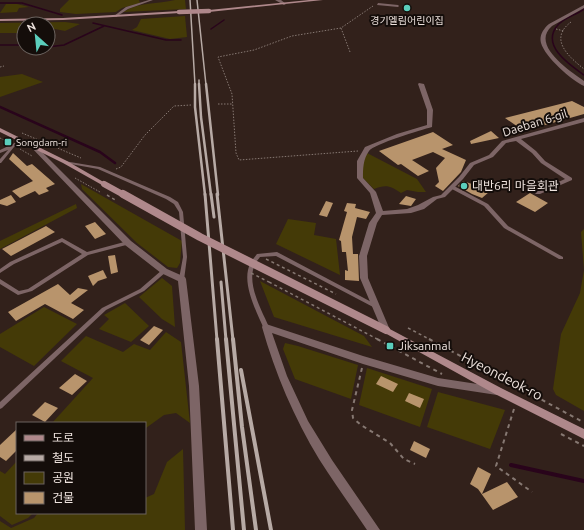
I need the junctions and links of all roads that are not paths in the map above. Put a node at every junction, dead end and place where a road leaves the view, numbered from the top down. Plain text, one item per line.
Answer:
1 (152, 0) edge
2 (276, 0) edge
3 (321, 0) edge
4 (285, 4) junction
5 (378, 4) road end
6 (398, 6) dead end
7 (584, 6) edge
8 (115, 16) junction
9 (0, 20) edge
10 (421, 84) dead end
11 (584, 84) edge
12 (584, 120) edge
13 (0, 130) edge
14 (516, 138) junction
15 (22, 141) junction
16 (32, 145) junction
17 (13, 146) junction
18 (0, 152) edge
19 (0, 162) edge
20 (65, 162) junction
21 (452, 187) junction
22 (538, 193) dead end
23 (380, 213) junction
24 (128, 243) junction
25 (86, 254) junction
26 (561, 258) dead end
27 (0, 271) edge
28 (164, 271) junction
29 (182, 279) junction
30 (0, 281) edge
31 (377, 307) junction
32 (266, 327) junction
33 (386, 330) junction
34 (498, 391) junction
35 (0, 406) edge
36 (584, 434) edge
37 (201, 530) edge
38 (374, 530) edge

1 - 8 lane
2 - 4 lane
3 - 4 main road
4 - 8 main road, bridge
5 - 6 lane
7 - 11 street
8 - 9 main road
10 - 23 street
12 - 14 street, Daeban 6-gil
13 - 15 main road
14 - 21 street, Daeban 6-gil
14 - 22 street
15 - 16 main road
15 - 17 lane
16 - 20 main road
16 - 24 street
17 - 18 lane
17 - 19 lane
20 - 29 lane
20 - 33 main road, Hyeondeok-ro, bridge
21 - 23 street, Daeban 6-gil
21 - 26 lane
23 - 31 street
24 - 25 lane
24 - 28 street
25 - 27 lane
25 - 30 lane
28 - 29 street
28 - 35 lane
29 - 37 street
31 - 32 lane
31 - 33 street
32 - 34 street
32 - 38 street
33 - 34 main road, Hyeondeok-ro
34 - 36 main road, Hyeondeok-ro

